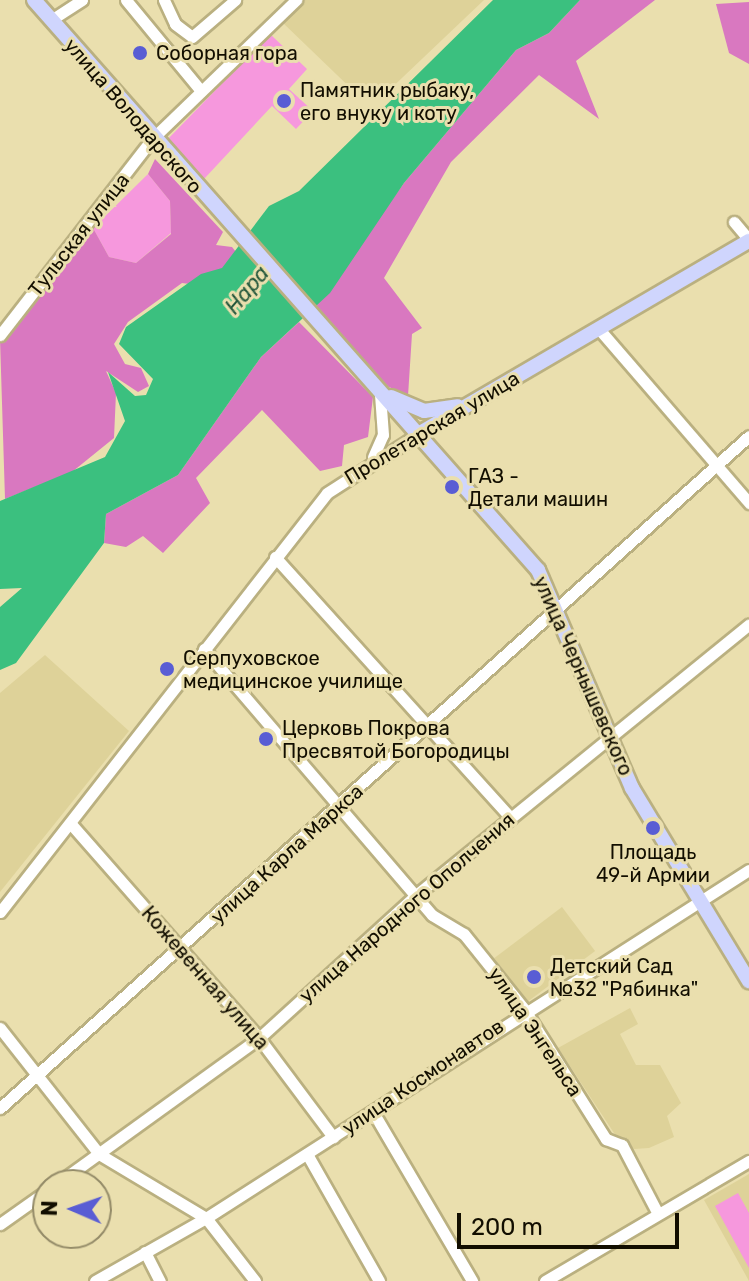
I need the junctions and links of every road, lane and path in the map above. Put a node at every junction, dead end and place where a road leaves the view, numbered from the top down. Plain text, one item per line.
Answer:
1 (34, 0) edge
2 (82, 0) edge
3 (126, 0) edge
4 (164, 0) edge
5 (235, 0) edge
6 (296, 0) edge
7 (51, 20) junction
8 (201, 91) junction
9 (151, 140) junction
10 (734, 222) dead end
11 (749, 240) edge
12 (319, 323) joint
13 (599, 329) junction
14 (0, 335) edge
15 (379, 389) junction
16 (470, 403) junction
17 (420, 433) junction
18 (749, 436) edge
19 (370, 461) junction
20 (716, 464) junction
21 (749, 503) edge
22 (275, 557) junction
23 (559, 611) junction
24 (749, 624) edge
25 (204, 649) junction
26 (423, 728) junction
27 (609, 735) junction
28 (342, 803) junction
29 (511, 818) junction
30 (71, 824) junction
31 (749, 870) edge
32 (416, 895) junction
33 (702, 898) junction
34 (0, 912) edge
35 (181, 949) junction
36 (749, 981) edge
37 (524, 1009) junction
38 (0, 1028) edge
39 (259, 1038) junction
40 (41, 1076) junction
41 (0, 1108) edge
42 (373, 1112) junction
43 (333, 1137) junction
44 (99, 1154) junction
45 (307, 1154) junction
46 (749, 1161) edge
47 (78, 1169) edge
48 (32, 1201) edge
49 (657, 1212) junction
50 (206, 1218) junction
51 (0, 1224) edge
52 (145, 1252) junction
53 (95, 1281) edge
54 (160, 1281) edge
55 (255, 1281) edge
56 (379, 1281) edge
57 (472, 1281) edge
58 (545, 1281) edge

1 - 7 main road, улица Володарского
2 - 7 street
3 - 8 street
4 - 5 street
6 - 8 street, Тульская улица
7 - 9 main road, улица Володарского
8 - 9 street, Тульская улица
9 - 12 main road, улица Володарского
9 - 14 street, Тульская улица
10 - 11 street
11 - 13 main road, Пролетарская улица
12 - 15 main road, улица Чернышевского
13 - 16 main road, Пролетарская улица
13 - 20 street
15 - 16 main road
15 - 17 main road, улица Чернышевского
15 - 19 street
16 - 17 main road, Пролетарская улица
17 - 19 street, Пролетарская улица
17 - 23 main road, улица Чернышевского
18 - 20 street, улица Карла Маркса
19 - 22 street, Пролетарская улица
20 - 21 street
20 - 23 street, улица Карла Маркса
22 - 25 street, Пролетарская улица
22 - 26 street
23 - 26 street, улица Карла Маркса
23 - 27 main road, улица Чернышевского
24 - 27 street, улица Народного Ополчения
25 - 28 street, улица Энгельса
25 - 30 street, Пролетарская улица
26 - 28 street, улица Карла Маркса
26 - 29 street
27 - 29 street, улица Народного Ополчения
27 - 33 main road, улица Чернышевского
28 - 32 street, улица Энгельса
28 - 35 street, улица Карла Маркса
29 - 32 street, улица Народного Ополчения
30 - 34 street, Пролетарская улица
30 - 35 street, Кожевенная улица
31 - 33 street, улица Космонавтов
32 - 37 street, улица Энгельса
32 - 39 street, улица Народного Ополчения
33 - 36 main road, улица Чернышевского
33 - 37 street, улица Космонавтов
35 - 39 street, Кожевенная улица
35 - 40 street, улица Карла Маркса
37 - 42 street, улица Космонавтов
37 - 49 street, улица Энгельса
38 - 40 street
39 - 43 street, Кожевенная улица
39 - 44 street, улица Народного Ополчения
40 - 41 street, улица Карла Маркса
40 - 44 street
42 - 43 street, улица Космонавтов
42 - 57 street
43 - 45 street, улица Космонавтов
44 - 47 street, улица Народного Ополчения
44 - 50 street
45 - 50 street, улица Космонавтов
45 - 56 street
46 - 49 street
48 - 51 street
49 - 58 street
50 - 52 street, улица Космонавтов
50 - 55 street
52 - 53 street, улица Космонавтов
52 - 54 street

